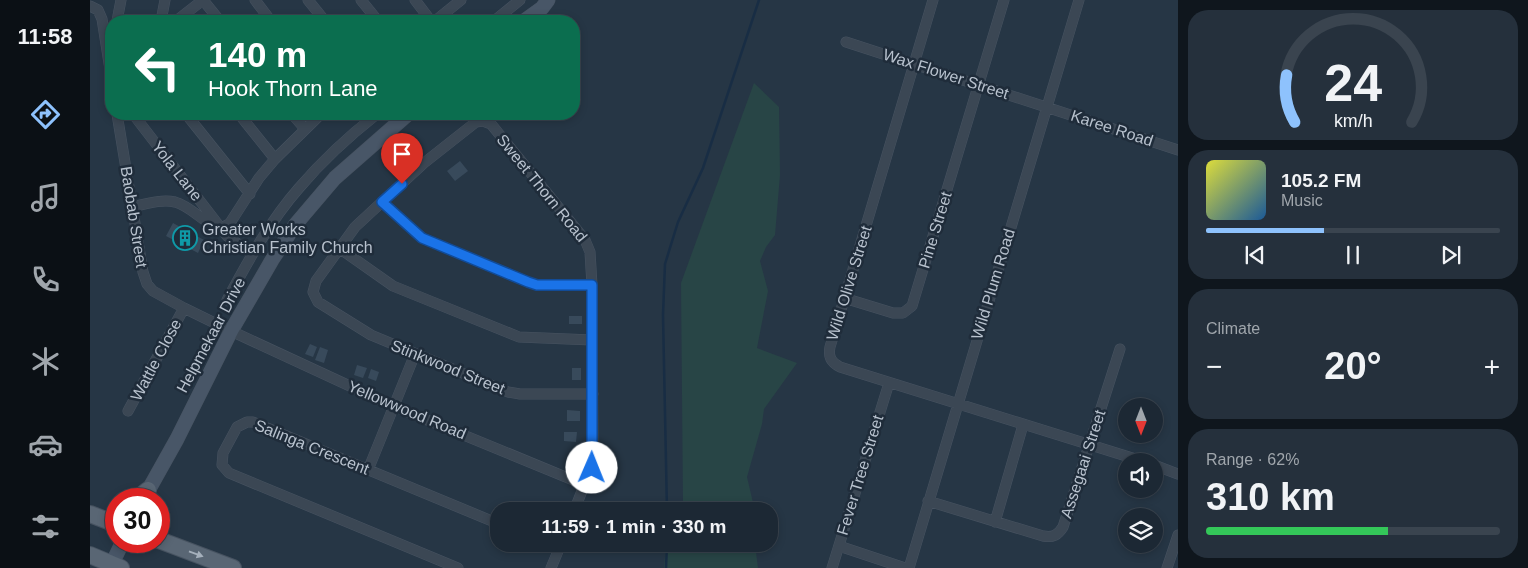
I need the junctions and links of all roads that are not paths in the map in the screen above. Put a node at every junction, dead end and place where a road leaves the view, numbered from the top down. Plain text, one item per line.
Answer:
1 (121, 0) edge
2 (165, 0) edge
3 (203, 0) edge
4 (255, 0) edge
5 (308, 0) edge
6 (361, 0) edge
7 (414, 0) edge
8 (462, 0) edge
9 (520, 0) edge
10 (933, 0) edge
11 (1004, 0) edge
12 (1079, 0) edge
13 (550, 2) edge
14 (90, 6) edge
15 (118, 15) edge
16 (162, 15) edge
17 (184, 15) edge
18 (215, 15) edge
19 (267, 15) edge
20 (320, 15) edge
21 (373, 15) edge
22 (428, 15) edge
23 (441, 15) edge
24 (501, 15) edge
25 (532, 15) edge
26 (105, 38) edge
27 (846, 42) dead end
28 (914, 64) junction
29 (979, 85) junction
30 (1046, 106) junction
31 (118, 120) edge
32 (138, 120) edge
33 (191, 120) edge
34 (244, 120) edge
35 (297, 120) edge
36 (315, 120) edge
37 (370, 120) edge
38 (401, 120) edge
39 (305, 130) junction
40 (1178, 150) edge
41 (275, 159) junction
42 (250, 194) junction
43 (382, 202) junction
44 (132, 207) junction
45 (222, 227) junction
46 (339, 248) junction
47 (252, 254) junction
48 (592, 285) junction
49 (844, 298) junction
50 (316, 299) joint
51 (227, 300) dead end
52 (184, 308) junction
53 (231, 331) junction
54 (592, 340) junction
55 (1120, 349) dead end
56 (415, 354) junction
57 (888, 383) junction
58 (593, 394) junction
59 (957, 404) junction
60 (394, 406) junction
61 (128, 411) dead end
62 (1023, 425) junction
63 (1090, 445) junction
64 (1118, 454) edge
65 (1163, 468) edge
66 (368, 470) junction
67 (1178, 474) edge
68 (585, 486) junction
69 (149, 488) edge
70 (928, 501) junction
71 (578, 502) edge
72 (105, 511) edge
73 (91, 514) edge
74 (105, 520) edge
75 (490, 520) edge
76 (995, 522) junction
77 (1178, 535) edge
78 (170, 544) edge
79 (838, 546) junction
80 (558, 552) edge
81 (119, 553) edge
82 (90, 555) edge
83 (115, 567) edge
84 (233, 568) edge
85 (458, 568) edge
86 (551, 568) edge
87 (832, 568) edge
88 (905, 568) edge
89 (909, 568) edge
90 (1167, 568) edge

1 - 15 street
2 - 16 street
3 - 17 street
3 - 18 street
4 - 19 street
5 - 20 street
6 - 21 street
7 - 22 street
8 - 23 street
9 - 24 street
10 - 28 street, Wild Olive Street
11 - 29 street
12 - 30 street, Wild Plum Road
13 - 25 street
14 - 26 street
27 - 28 street, Wax Flower Street
28 - 29 street, Wax Flower Street
28 - 49 street, Wild Olive Street
29 - 30 street, Wax Flower Street
29 - 49 street, Pine Street
30 - 40 street, Karee Road
30 - 59 street, Wild Plum Road
31 - 44 street, Baobab Street
32 - 45 street, Yola Lane
33 - 42 street
34 - 41 street
35 - 39 street
36 - 39 street
37 - 47 street
38 - 53 street, Helpmekaar Drive
39 - 41 street
41 - 42 street
42 - 45 street
43 - 46 street, Sweet Thorn Road
43 - 48 street
43 - 48 street, Sweet Thorn Road
44 - 45 street
44 - 52 street, Baobab Street
45 - 47 street
46 - 50 street, Sweet Thorn Road
46 - 54 street
47 - 51 street
48 - 54 street, Sweet Thorn Road
49 - 57 street, Wild Olive Street
50 - 56 street, Stinkwood Street
52 - 53 street, Baobab Street
52 - 61 street, Wattle Close
53 - 60 street, Yellowwood Road
53 - 69 street, Helpmekaar Drive
54 - 58 street, Sweet Thorn Road
55 - 63 street, Assegaai Street
56 - 58 street, Stinkwood Street
56 - 60 street
57 - 59 street, Wild Olive Street
57 - 79 street, Fever Tree Street
58 - 68 street, Sweet Thorn Road
59 - 62 street, Wild Olive Street
59 - 70 street, Wild Plum Road
60 - 66 street
60 - 68 street, Yellowwood Road
62 - 63 street, Wild Olive Street
62 - 76 street
63 - 64 street, Wild Olive Street
63 - 76 street, Assegaai Street
65 - 67 street
66 - 75 street, Salinga Crescent
66 - 85 street, Salinga Crescent
68 - 71 street, Sweet Thorn Road
70 - 76 street, Assegaai Street
70 - 89 street, Wild Plum Road
72 - 73 main road
73 - 74 main road
77 - 90 street
78 -> 84 main road
79 - 87 street, Fever Tree Street
79 - 88 street
80 - 86 street
81 - 83 street
82 - 83 main road

